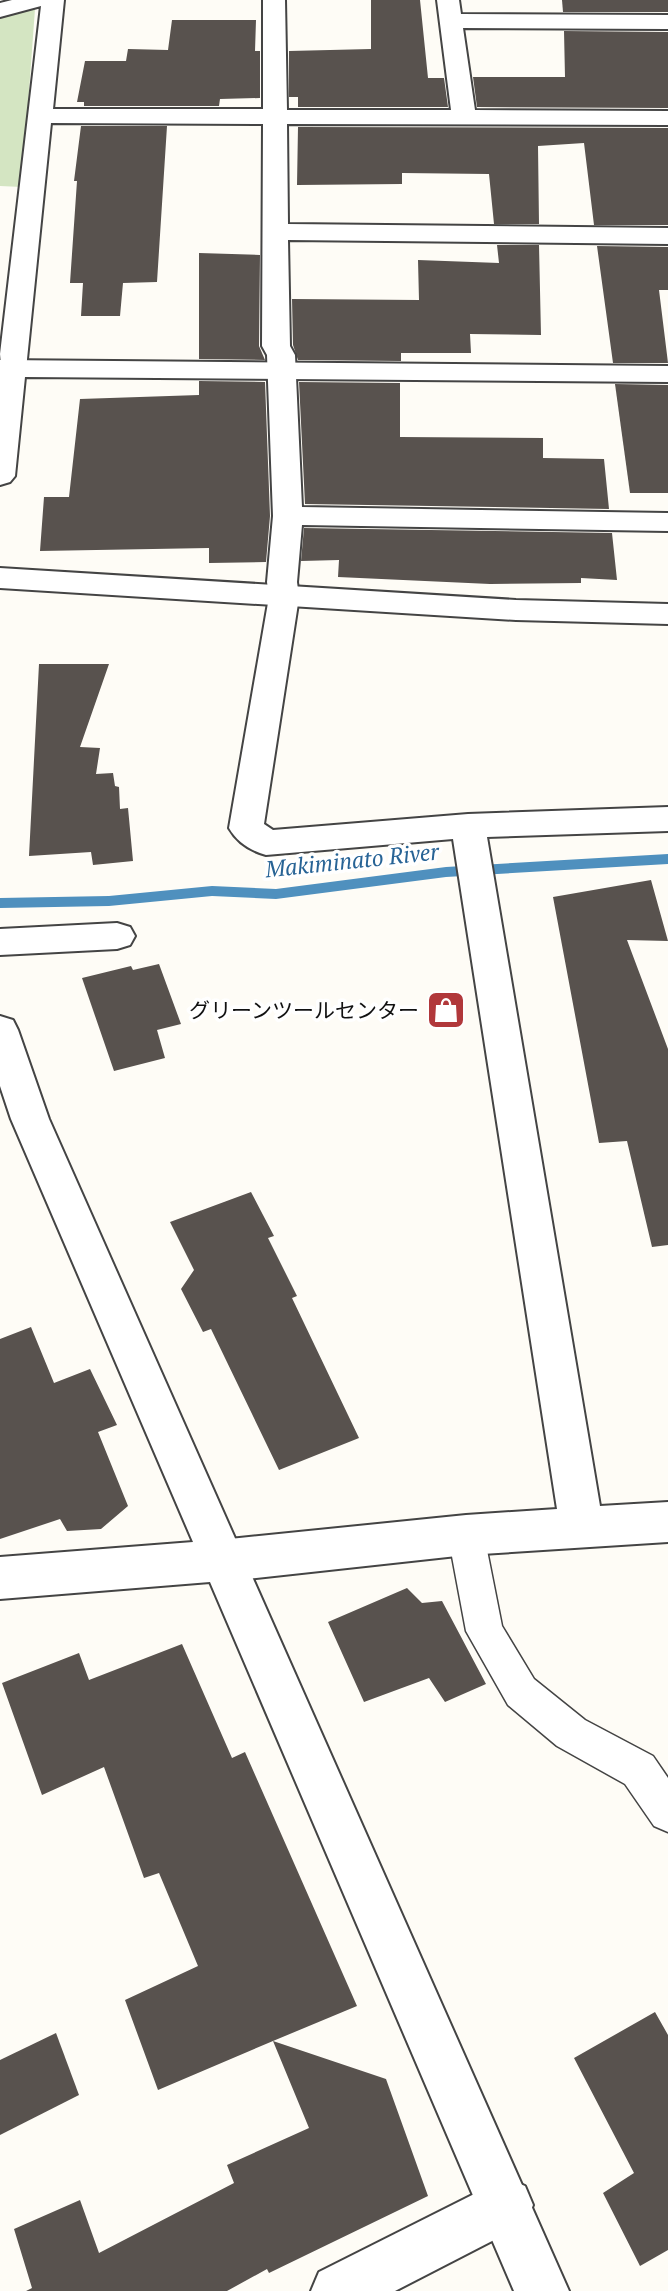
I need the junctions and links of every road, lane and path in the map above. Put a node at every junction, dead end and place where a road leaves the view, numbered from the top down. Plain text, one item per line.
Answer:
1 (38, 0) edge
2 (53, 0) edge
3 (274, 0) edge
4 (0, 10) edge
5 (449, 11) edge
6 (668, 22) edge
7 (275, 115) junction
8 (40, 116) junction
9 (464, 117) junction
10 (668, 118) edge
11 (275, 232) junction
12 (668, 236) edge
13 (6, 368) edge
14 (282, 371) junction
15 (668, 374) edge
16 (0, 476) edge
17 (288, 516) junction
18 (668, 522) edge
19 (0, 578) edge
20 (284, 597) junction
21 (668, 614) edge
22 (668, 819) edge
23 (468, 826) junction
24 (117, 936) dead end
25 (0, 942) edge
26 (0, 1030) edge
27 (668, 1522) edge
28 (582, 1527) junction
29 (466, 1535) junction
30 (220, 1560) junction
31 (0, 1578) edge
32 (668, 1812) edge
33 (506, 2205) junction
34 (338, 2291) edge
35 (542, 2291) edge

1 - 4 street
2 - 8 street
3 - 7 street
5 - 6 street
5 - 9 street
7 - 8 street
7 - 9 street
7 - 11 street
8 - 13 street
9 - 10 street
11 - 12 street
11 - 14 street
13 - 14 street
13 - 16 street
14 - 15 street
14 - 17 street
17 - 18 street
17 - 20 street
19 - 20 street
20 - 21 street
20 - 23 street
22 - 23 street
23 - 28 street
24 - 25 street
26 - 30 street
27 - 28 street
28 - 29 street
29 - 30 street
29 - 32 lane
30 - 31 street
30 - 33 street
33 - 34 street
33 - 35 street

